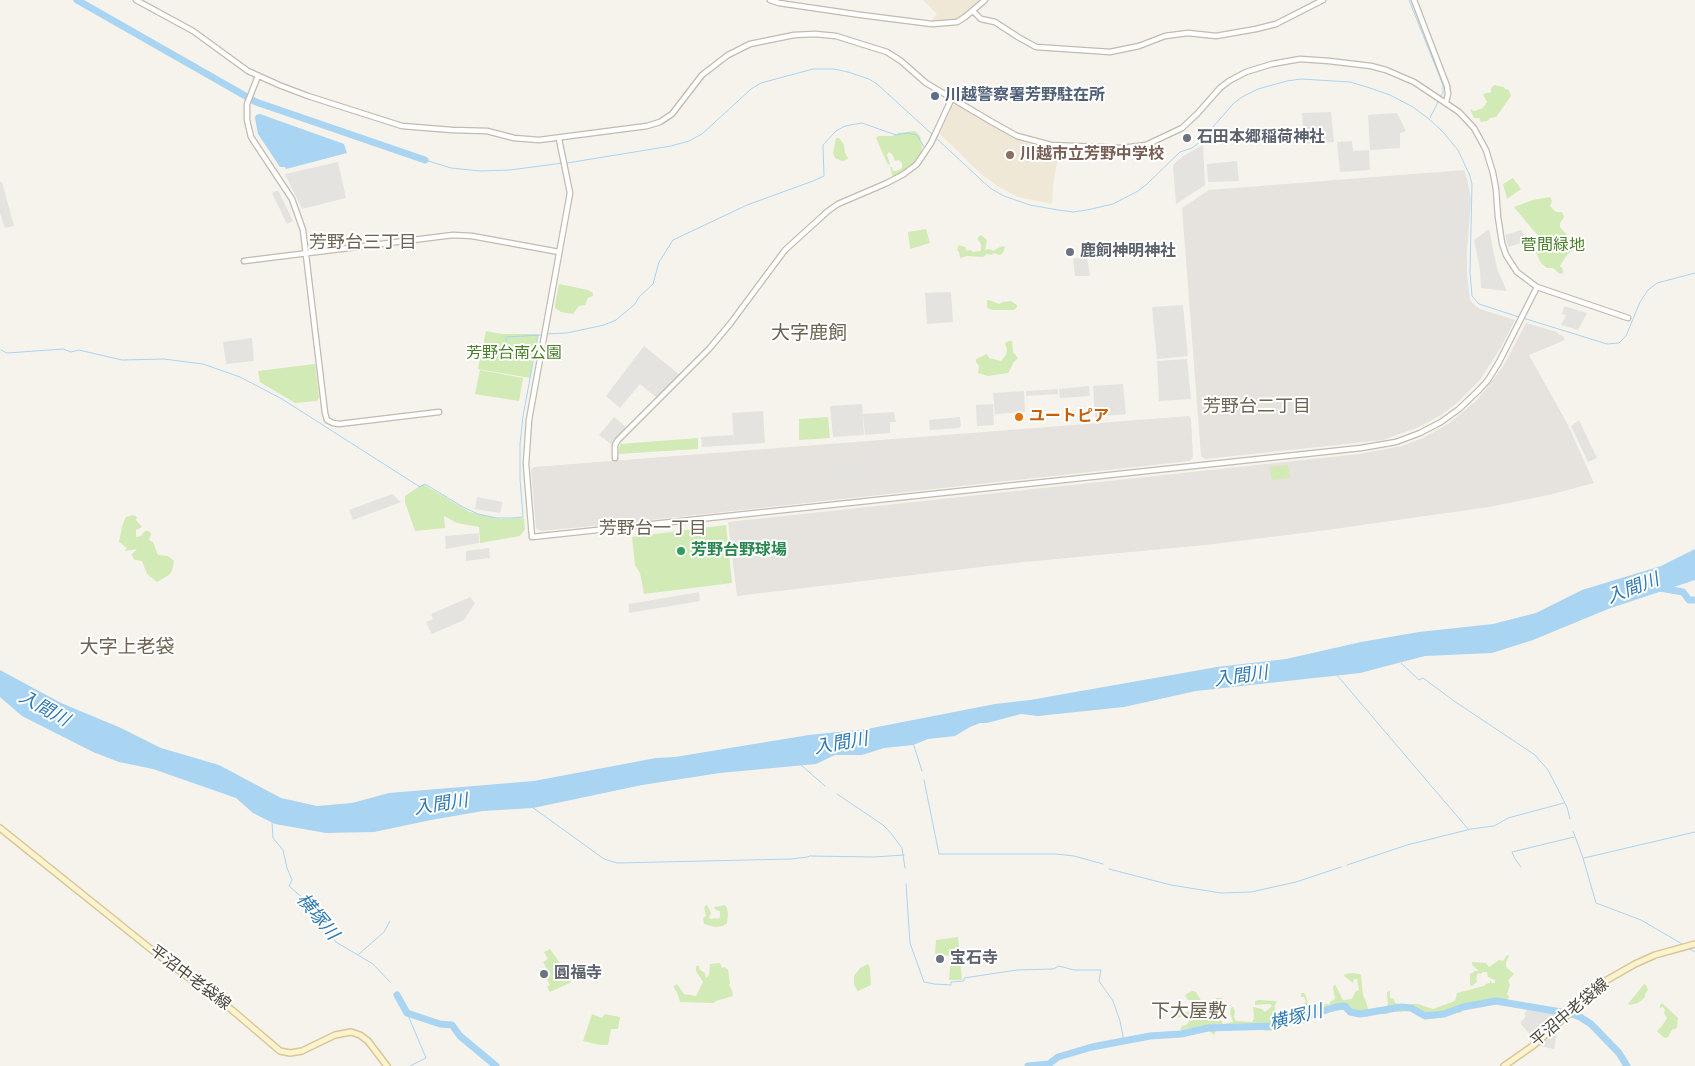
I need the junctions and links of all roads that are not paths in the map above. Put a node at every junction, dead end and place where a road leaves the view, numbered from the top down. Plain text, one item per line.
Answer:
1 (136, 0) edge
2 (770, 0) edge
3 (985, 0) edge
4 (1323, 0) edge
5 (1414, 0) edge
6 (973, 11) junction
7 (258, 76) junction
8 (952, 98) junction
9 (1446, 102) junction
10 (559, 139) junction
11 (559, 252) junction
12 (306, 253) junction
13 (244, 261) dead end
14 (1537, 287) junction
15 (1628, 318) dead end
16 (439, 412) dead end
17 (615, 458) dead end
18 (0, 828) edge
19 (1695, 944) edge
20 (387, 1066) edge
21 (1504, 1066) edge

1 - 7 street
2 - 6 street
3 - 6 street
4 - 6 street
5 - 9 street
7 - 10 street
7 - 12 street
8 - 9 street
8 - 10 street
8 - 17 street
9 - 14 street
10 - 11 street
11 - 12 street
11 - 14 street
12 - 13 street
12 - 16 street
14 - 15 street
18 - 20 main road, 平沼中老袋線
19 - 21 main road, 平沼中老袋線

